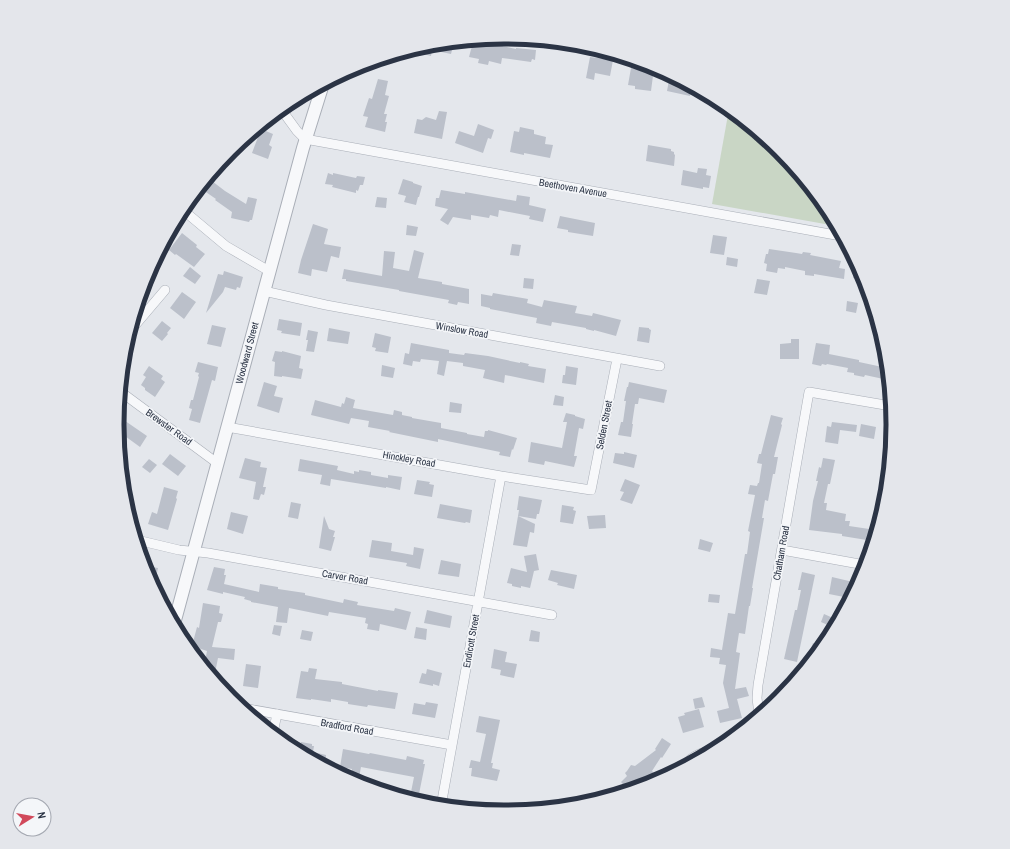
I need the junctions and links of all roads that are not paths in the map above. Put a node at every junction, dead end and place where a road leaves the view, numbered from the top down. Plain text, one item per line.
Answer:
1 (320, 92) edge
2 (285, 114) edge
3 (305, 139) junction
4 (188, 214) edge
5 (836, 235) edge
6 (269, 271) junction
7 (165, 290) dead end
8 (264, 291) junction
9 (139, 321) edge
10 (617, 359) junction
11 (660, 366) dead end
12 (126, 395) edge
13 (885, 405) edge
14 (227, 427) junction
15 (217, 463) junction
16 (501, 476) junction
17 (591, 490) joint
18 (143, 541) edge
19 (782, 550) junction
20 (193, 552) junction
21 (859, 564) edge
22 (478, 601) junction
23 (552, 615) dead end
24 (176, 616) edge
25 (759, 709) edge
26 (253, 710) edge
27 (276, 714) junction
28 (274, 727) edge
29 (452, 745) junction
30 (442, 800) edge

1 - 3 street, Woodward Street
2 - 3 street
3 - 5 street, Beethoven Avenue
3 - 6 street, Woodward Street
4 - 6 street
6 - 8 street, Woodward Street
7 - 9 street
8 - 10 street, Winslow Road
8 - 14 street, Woodward Street
10 - 11 street, Winslow Road
10 - 17 street, Selden Street
12 - 15 street, Brewster Road
13 - 19 street, Chatham Road
14 - 15 street, Woodward Street
14 - 16 street, Hinckley Road
15 - 20 street, Woodward Street
16 - 17 street, Hinckley Road
16 - 22 street, Endicott Street
18 - 20 street, Carver Road
19 - 21 street
19 - 25 street, Chatham Road
20 - 22 street, Carver Road
20 - 24 street, Woodward Street
22 - 23 street, Carver Road
22 - 29 street, Endicott Street
26 - 27 street, Bradford Road
27 - 28 street
27 - 29 street, Bradford Road
29 - 30 street, Endicott Street

